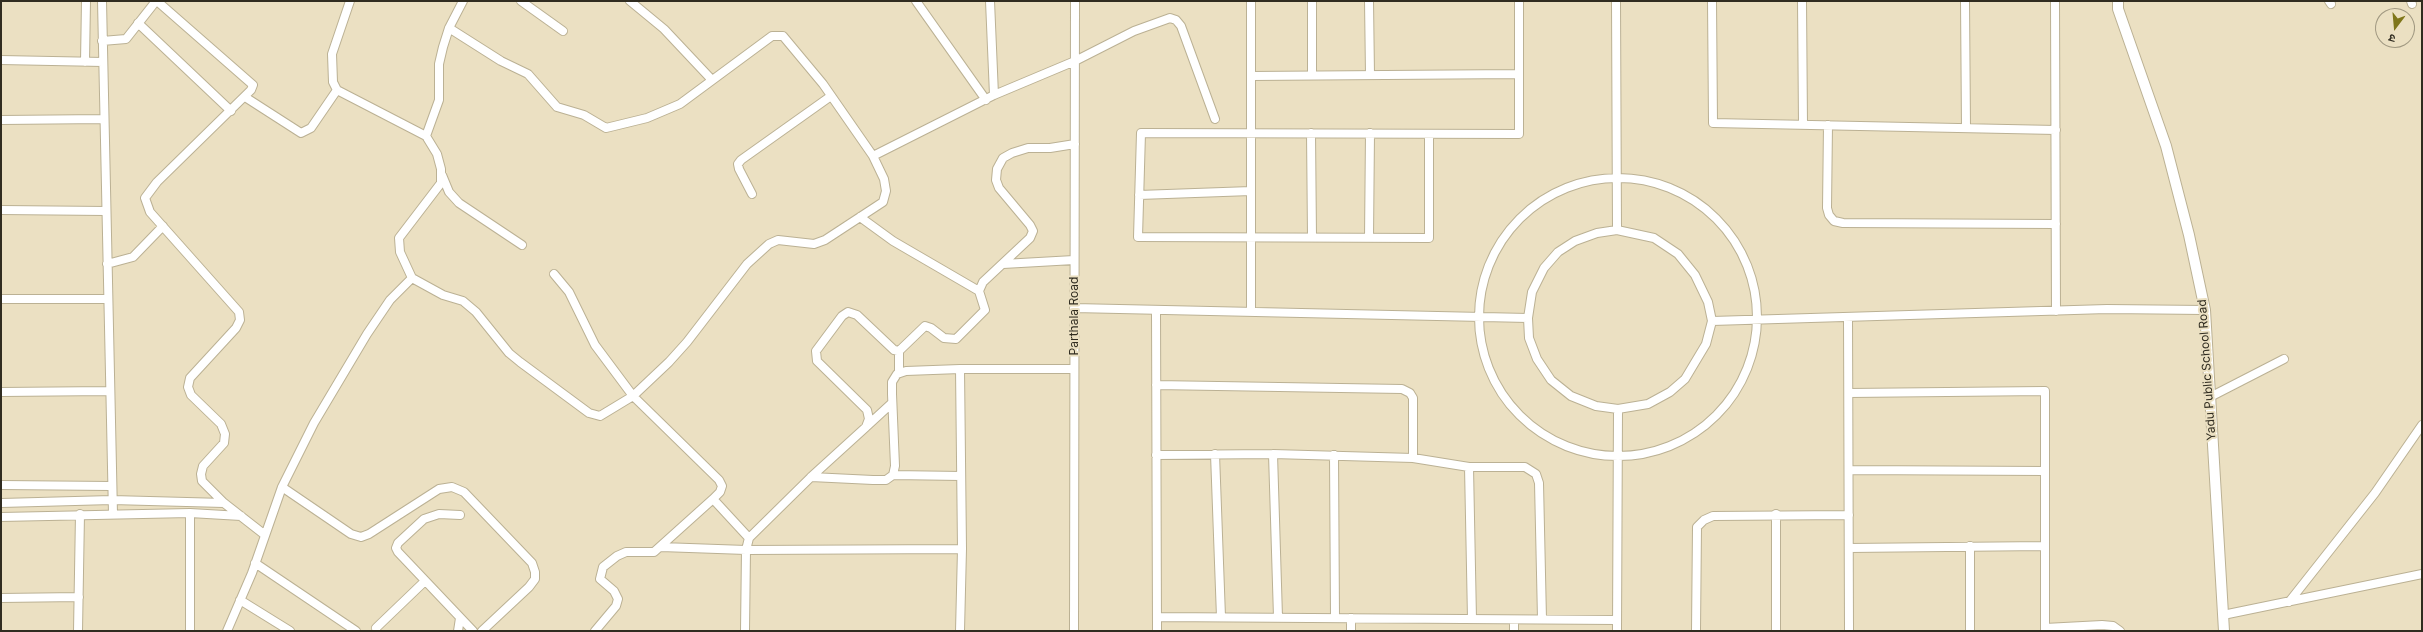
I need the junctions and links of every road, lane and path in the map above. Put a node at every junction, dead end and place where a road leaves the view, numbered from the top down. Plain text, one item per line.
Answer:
1 (86, 1) edge
2 (102, 1) edge
3 (157, 1) edge
4 (350, 1) edge
5 (463, 1) edge
6 (521, 1) edge
7 (630, 1) edge
8 (916, 1) edge
9 (990, 1) edge
10 (1075, 1) edge
11 (1251, 1) edge
12 (1312, 1) edge
13 (1369, 1) edge
14 (1519, 1) edge
15 (1616, 1) edge
16 (1712, 1) edge
17 (1802, 1) edge
18 (1965, 1) edge
19 (2055, 1) edge
20 (2118, 1) edge
21 (138, 23) junction
22 (449, 28) junction
23 (563, 31) dead end
24 (102, 41) junction
25 (1, 60) edge
26 (1075, 61) junction
27 (85, 62) junction
28 (103, 62) junction
29 (1519, 74) junction
30 (1312, 75) junction
31 (1370, 75) junction
32 (1251, 76) junction
33 (712, 80) junction
34 (337, 90) junction
35 (831, 96) junction
36 (994, 96) junction
37 (245, 97) junction
38 (986, 100) junction
39 (232, 111) junction
40 (104, 119) junction
41 (1215, 119) dead end
42 (1, 120) edge
43 (1803, 125) junction
44 (1828, 125) junction
45 (1966, 128) junction
46 (2056, 130) junction
47 (1251, 133) junction
48 (1311, 133) junction
49 (1370, 133) junction
50 (1430, 134) junction
51 (426, 136) junction
52 (1074, 144) junction
53 (873, 156) junction
54 (441, 174) junction
55 (1617, 177) junction
56 (1251, 191) junction
57 (752, 194) dead end
58 (1139, 195) junction
59 (1, 210) edge
60 (106, 211) junction
61 (860, 217) junction
62 (2056, 224) junction
63 (163, 226) junction
64 (1617, 230) junction
65 (1251, 237) junction
66 (1312, 238) junction
67 (1369, 238) junction
68 (522, 245) dead end
69 (1074, 260) junction
70 (107, 264) junction
71 (1003, 264) junction
72 (554, 274) dead end
73 (412, 278) junction
74 (979, 291) junction
75 (1, 299) edge
76 (108, 300) junction
77 (1074, 308) junction
78 (1156, 310) junction
79 (2205, 310) junction
80 (2056, 311) junction
81 (1251, 312) junction
82 (1476, 317) junction
83 (1848, 317) junction
84 (1528, 318) junction
85 (1760, 320) junction
86 (1712, 321) junction
87 (899, 351) junction
88 (2284, 359) dead end
89 (960, 369) junction
90 (1074, 369) junction
91 (899, 373) junction
92 (1156, 385) junction
93 (109, 391) junction
94 (1, 392) edge
95 (1849, 393) junction
96 (633, 396) junction
97 (2210, 397) junction
98 (892, 403) junction
99 (1618, 409) junction
100 (2422, 425) edge
101 (866, 427) junction
102 (1215, 454) junction
103 (1273, 454) junction
104 (1156, 455) junction
105 (1334, 455) junction
106 (1413, 458) junction
107 (1618, 458) junction
108 (1469, 467) junction
109 (1849, 470) junction
110 (2045, 470) junction
111 (893, 475) junction
112 (961, 476) junction
113 (810, 477) junction
114 (1, 485) edge
115 (111, 486) junction
116 (282, 486) junction
117 (112, 500) junction
118 (713, 500) junction
119 (1, 503) edge
120 (224, 503) junction
121 (190, 513) junction
122 (80, 514) junction
123 (113, 514) junction
124 (1776, 514) junction
125 (460, 515) dead end
126 (1849, 515) junction
127 (241, 516) junction
128 (1, 517) edge
129 (265, 535) junction
130 (749, 538) junction
131 (1970, 546) junction
132 (2045, 546) junction
133 (661, 547) junction
134 (1849, 548) junction
135 (962, 549) junction
136 (746, 550) junction
137 (255, 563) junction
138 (2422, 574) edge
139 (425, 581) junction
140 (79, 597) junction
141 (1, 598) edge
142 (240, 600) junction
143 (2289, 602) junction
144 (2223, 615) junction
145 (1157, 616) junction
146 (1221, 617) junction
147 (460, 618) junction
148 (1278, 618) junction
149 (1335, 618) junction
150 (1351, 618) junction
151 (1472, 619) junction
152 (1542, 619) junction
153 (1514, 620) junction
154 (1618, 620) junction
155 (376, 628) dead end
156 (2045, 629) edge
157 (78, 631) edge
158 (190, 631) edge
159 (227, 631) edge
160 (290, 631) edge
161 (356, 631) edge
162 (458, 631) edge
163 (473, 631) edge
164 (482, 631) edge
165 (595, 631) edge
166 (745, 631) edge
167 (960, 631) edge
168 (1074, 631) edge
169 (1157, 631) edge
170 (1351, 631) edge
171 (1514, 631) edge
172 (1617, 631) edge
173 (1696, 631) edge
174 (1776, 631) edge
175 (1850, 631) edge
176 (1970, 631) edge
177 (2120, 631) edge
178 (2224, 631) edge

1 - 27 street
2 - 24 street
3 - 21 street
3 - 37 street
4 - 34 street
5 - 22 street
6 - 23 street
7 - 33 street
8 - 38 street
9 - 36 street
10 - 26 street, Parthala Road
11 - 32 street
12 - 30 street
13 - 31 street
14 - 29 street
15 - 55 street
16 - 43 street
17 - 43 street
18 - 45 street
19 - 46 street
20 - 79 street, Yadu Public School Road
21 - 24 street
21 - 39 street
22 - 33 street
22 - 51 street
24 - 28 street
25 - 27 street
26 - 36 street
26 - 41 street
26 - 52 street, Parthala Road
27 - 28 street
28 - 40 street
29 - 31 street
29 - 50 street
30 - 31 street
30 - 32 street
32 - 47 street
33 - 35 street
34 - 37 street
34 - 51 street
35 - 53 street
35 - 57 street
36 - 38 street
37 - 39 street
38 - 53 street
39 - 63 street
40 - 42 street
40 - 60 street
43 - 44 street
44 - 45 street
44 - 62 street
45 - 46 street
46 - 62 street
47 - 48 street
47 - 56 street
47 - 58 street
48 - 49 street
48 - 66 street
49 - 50 street
49 - 67 street
50 - 67 street
51 - 54 street
52 - 69 street, Parthala Road
52 - 71 street
53 - 61 street
54 - 68 street
54 - 73 street
55 - 64 street
55 - 82 street
55 - 85 street
56 - 58 street
56 - 65 street
58 - 65 street
59 - 60 street
60 - 70 street
61 - 74 street
61 - 96 street
62 - 80 street
63 - 70 street
63 - 120 street
64 - 84 street
64 - 86 street
65 - 66 street
65 - 81 street
66 - 67 street
69 - 71 street
69 - 77 street, Parthala Road
70 - 76 street
71 - 74 street
72 - 96 street
73 - 96 street
73 - 116 street
74 - 87 street
75 - 76 street
76 - 93 street
77 - 78 street
77 - 90 street, Parthala Road
78 - 81 street
78 - 92 street
79 - 80 street
79 - 97 street, Yadu Public School Road
80 - 83 street
81 - 82 street
82 - 84 street
82 - 107 street
83 - 85 street
83 - 95 street
84 - 99 street
85 - 86 street
85 - 107 street
86 - 99 street
87 - 91 street
87 - 101 street
88 - 97 street
89 - 90 street
89 - 91 street
89 - 112 street
90 - 168 street, Parthala Road
91 - 98 street
92 - 104 street
92 - 106 street
93 - 94 street
93 - 115 street
95 - 109 street
95 - 110 street
96 - 118 street
97 - 144 street, Yadu Public School Road
98 - 101 street
98 - 111 street
99 - 107 street
100 - 143 street
101 - 113 street
102 - 103 street
102 - 104 street
102 - 146 street
103 - 105 street
103 - 148 street
104 - 145 street
105 - 106 street
105 - 149 street
106 - 108 street
107 - 154 street
108 - 151 street
108 - 152 street
109 - 110 street
109 - 126 street
110 - 132 street
111 - 112 street
111 - 113 street
112 - 135 street
113 - 130 street
114 - 115 street
115 - 117 street
116 - 129 street
116 - 164 street
117 - 119 street
117 - 120 street
117 - 123 street
118 - 130 street
118 - 133 street
120 - 127 street
121 - 123 street
121 - 127 street
121 - 158 street
122 - 123 street
122 - 128 street
122 - 140 street
124 - 126 street
124 - 173 street
124 - 174 street
125 - 139 street
126 - 134 street
127 - 129 street
129 - 137 street
130 - 136 street
131 - 132 street
131 - 134 street
131 - 176 street
132 - 156 street
133 - 136 street
133 - 165 street
134 - 175 street
135 - 136 street
135 - 167 street
136 - 166 street
137 - 142 street
137 - 161 street
138 - 143 street
139 - 147 street
139 - 155 street
140 - 141 street
140 - 157 street
142 - 159 street
142 - 160 street
143 - 144 street
144 - 178 street, Yadu Public School Road
145 - 146 street
145 - 169 street
146 - 148 street
147 - 162 street
147 - 163 street
148 - 149 street
149 - 150 street
150 - 151 street
150 - 170 street
151 - 153 street
152 - 153 street
152 - 154 street
153 - 171 street
154 - 172 street
156 - 177 street

